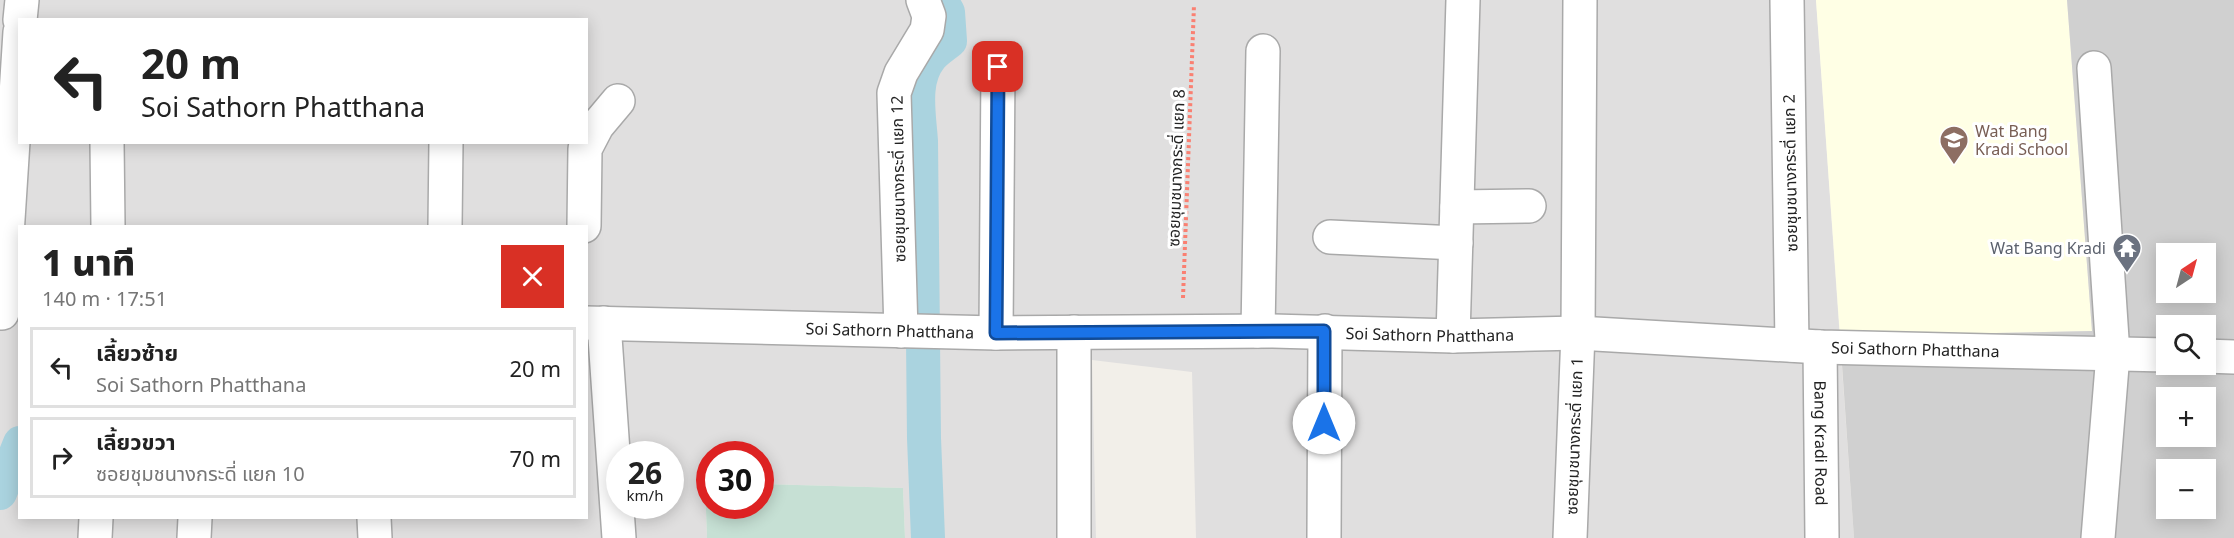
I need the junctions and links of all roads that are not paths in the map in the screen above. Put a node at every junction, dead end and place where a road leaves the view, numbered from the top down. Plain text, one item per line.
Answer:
1 (22, 0) edge
2 (923, 0) edge
3 (1463, 0) edge
4 (1580, 0) edge
5 (1787, 0) edge
6 (20, 18) edge
7 (1263, 51) dead end
8 (998, 67) dead end
9 (2094, 68) dead end
10 (18, 79) edge
11 (618, 101) dead end
12 (588, 143) edge
13 (107, 144) edge
14 (446, 144) edge
15 (588, 144) edge
16 (1529, 206) dead end
17 (1457, 207) junction
18 (108, 225) edge
19 (446, 225) edge
20 (584, 225) edge
21 (1330, 237) dead end
22 (1456, 243) junction
23 (8, 313) edge
24 (595, 323) edge
25 (915, 331) junction
26 (1258, 331) junction
27 (1324, 331) junction
28 (996, 333) junction
29 (1074, 333) junction
30 (1578, 333) junction
31 (1453, 336) junction
32 (1806, 346) junction
33 (2113, 354) junction
34 (2156, 355) edge
35 (2216, 356) edge
36 (2234, 357) edge
37 (96, 519) edge
38 (195, 519) edge
39 (374, 519) edge
40 (95, 538) edge
41 (194, 538) edge
42 (375, 538) edge
43 (619, 538) edge
44 (1074, 538) edge
45 (1324, 538) edge
46 (1570, 538) edge
47 (1822, 538) edge
48 (2098, 538) edge

1 - 6 street
2 - 25 street, ซอยชุมชนางกระดี่ แยก 12
3 - 17 street
4 - 30 street, ซอยชุมชนางกระดี่ แยก 1
5 - 32 street, ซอยชุมชนางกระดี่ แยก 2
7 - 26 street
8 - 28 street
9 - 33 street
10 - 23 street
11 - 12 street
13 - 18 street
14 - 19 street
15 - 20 street
16 - 17 street
17 - 22 street
21 - 22 street
22 - 31 street
24 - 25 street, Soi Sathorn Phatthana
24 - 43 street
25 - 28 street, Soi Sathorn Phatthana
26 - 27 street, Soi Sathorn Phatthana
26 - 29 street, Soi Sathorn Phatthana
27 - 31 street, Soi Sathorn Phatthana
27 - 45 street
28 - 29 street, Soi Sathorn Phatthana
29 - 44 street
30 - 31 street, Soi Sathorn Phatthana
30 - 32 street, Soi Sathorn Phatthana
30 - 46 street, ซอยชุมชนางกระดี่ แยก 1
32 - 33 street, Soi Sathorn Phatthana
32 - 47 street, Bang Kradi Road
33 - 34 street, Soi Sathorn Phatthana
33 - 48 street
35 - 36 street
37 - 40 street
38 - 41 street
39 - 42 street

